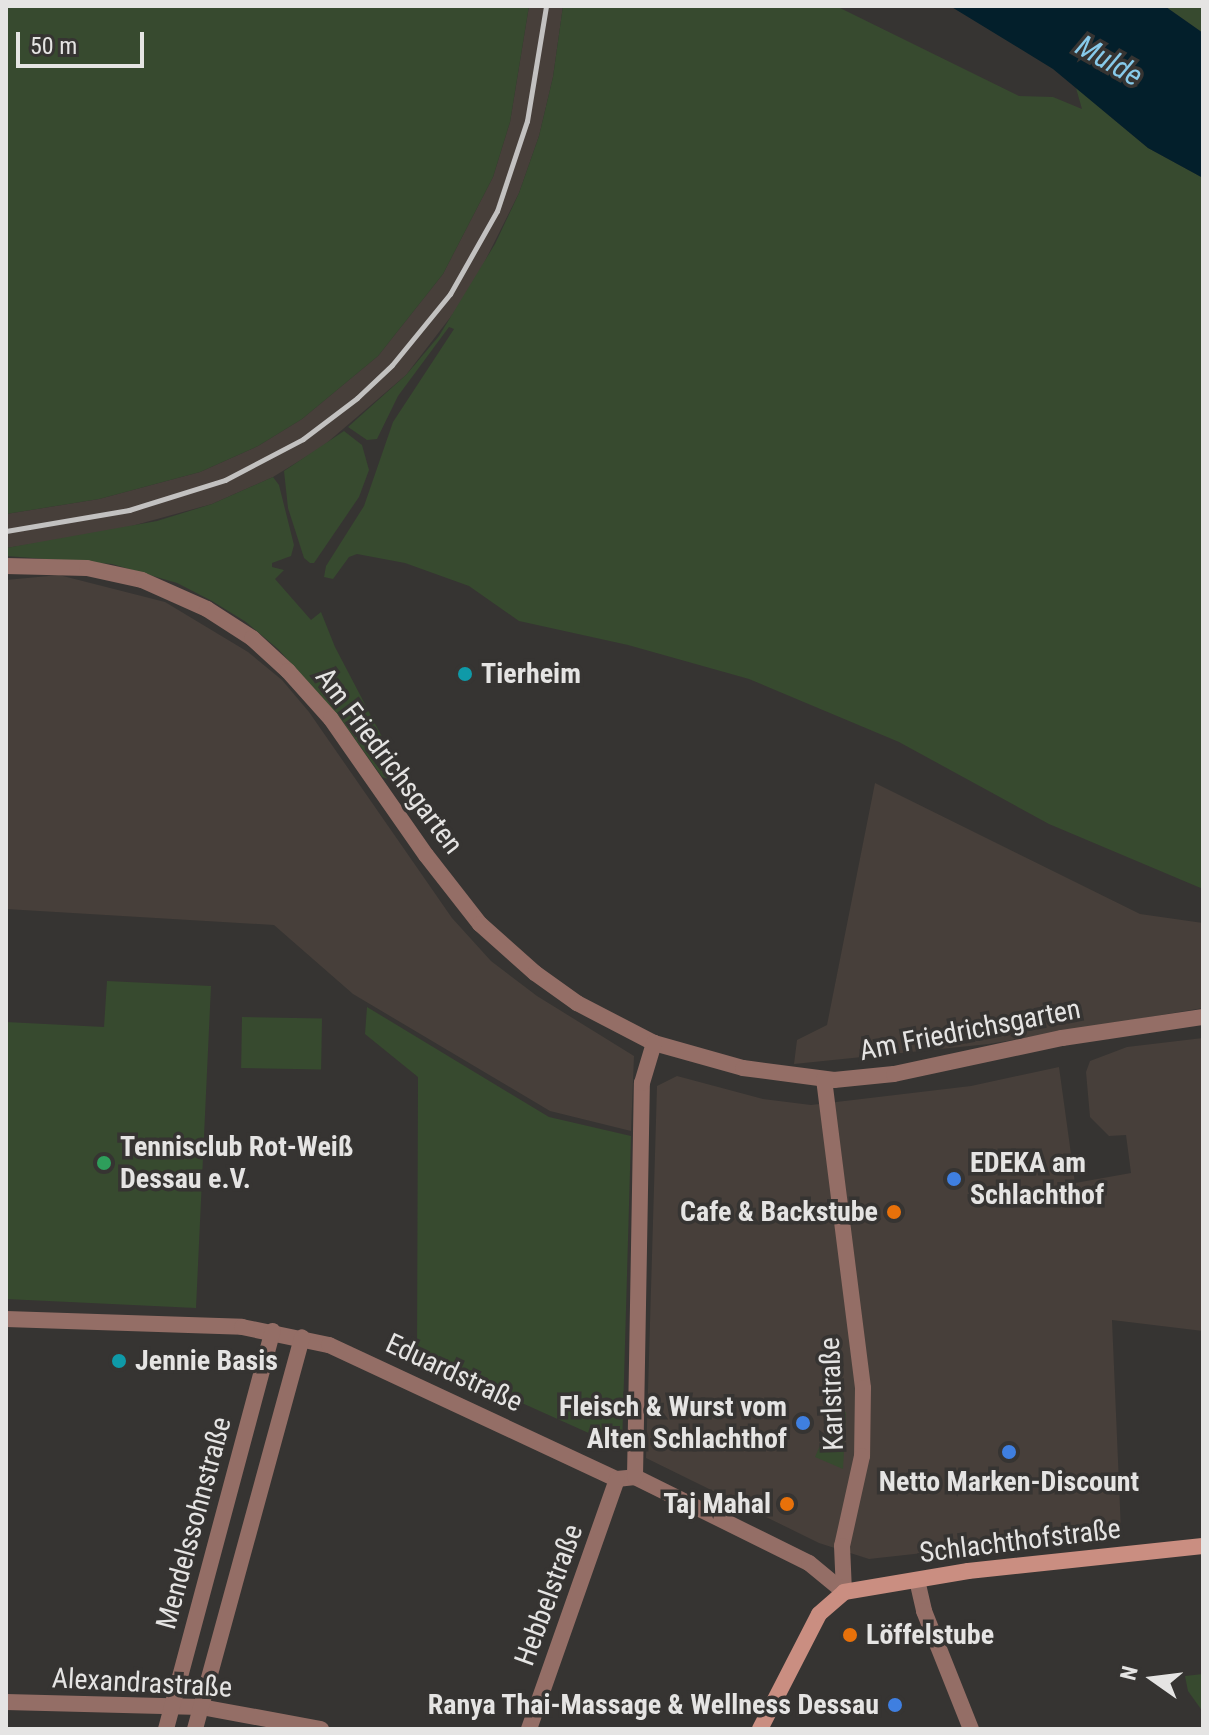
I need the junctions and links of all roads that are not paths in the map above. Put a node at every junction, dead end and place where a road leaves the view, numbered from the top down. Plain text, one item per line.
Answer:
1 (6, 566) edge
2 (1203, 1017) edge
3 (654, 1043) junction
4 (824, 1079) junction
5 (6, 1319) edge
6 (273, 1331) junction
7 (302, 1337) junction
8 (635, 1477) junction
9 (617, 1479) junction
10 (1203, 1546) edge
11 (917, 1580) junction
12 (844, 1592) junction
13 (6, 1702) edge
14 (201, 1707) junction
15 (172, 1708) junction
16 (166, 1729) edge
17 (195, 1729) edge
18 (321, 1729) edge
19 (529, 1729) edge
20 (760, 1729) edge
21 (971, 1729) edge

1 - 3 street, Am Friedrichsgarten
2 - 4 street, Am Friedrichsgarten
3 - 4 street, Am Friedrichsgarten
3 - 8 street
4 - 12 street, Karlstraße
5 - 6 street, Eduardstraße
6 - 7 street, Eduardstraße
6 - 15 street, Mendelssohnstraße
7 - 9 street, Eduardstraße
7 - 14 street, Mendelssohnstraße
8 - 9 street
8 - 12 street
9 - 19 street, Hebbelstraße
10 - 11 main road, Schlachthofstraße
11 - 12 main road, Schlachthofstraße
11 - 21 street
12 - 20 main road
13 - 15 street, Alexandrastraße
14 - 15 street, Alexandrastraße
14 - 17 street, Mendelssohnstraße
14 - 18 street, Alexandrastraße
15 - 16 street, Mendelssohnstraße

